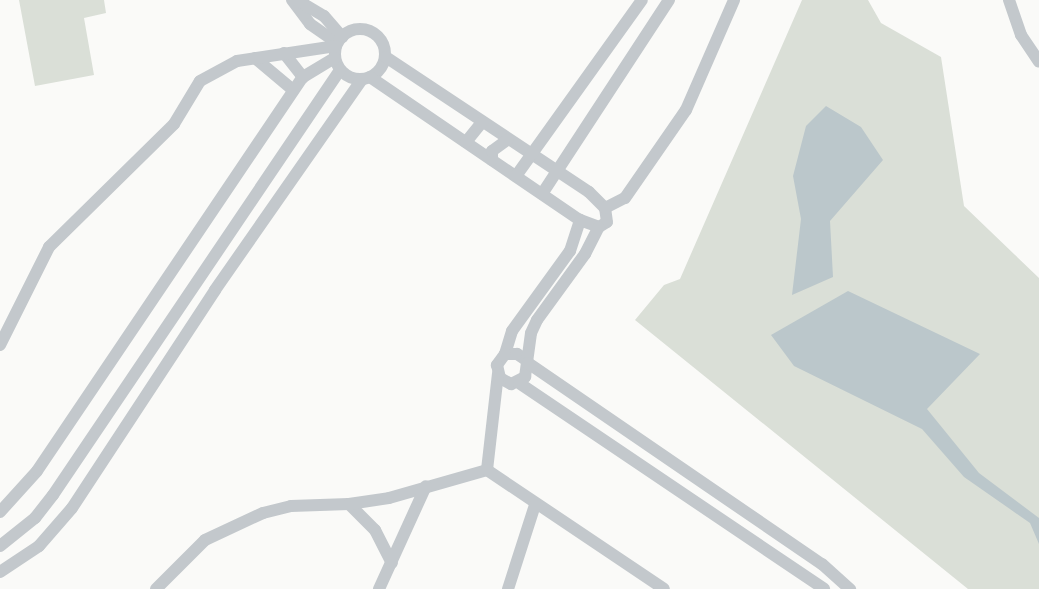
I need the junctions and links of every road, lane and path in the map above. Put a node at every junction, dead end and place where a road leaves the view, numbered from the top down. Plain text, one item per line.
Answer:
1 (292, 0) edge
2 (297, 0) edge
3 (642, 0) edge
4 (669, 0) edge
5 (734, 0) edge
6 (1009, 0) edge
7 (337, 46) junction
8 (1034, 46) edge
9 (284, 53) junction
10 (386, 57) junction
11 (255, 58) junction
12 (1038, 64) edge
13 (340, 70) junction
14 (303, 77) junction
15 (366, 78) junction
16 (293, 90) junction
17 (482, 122) junction
18 (507, 140) junction
19 (466, 142) junction
20 (532, 155) junction
21 (492, 160) junction
22 (558, 171) junction
23 (516, 176) junction
24 (542, 194) junction
25 (605, 208) junction
26 (580, 220) junction
27 (599, 227) junction
28 (0, 345) edge
29 (505, 354) junction
30 (527, 361) junction
31 (498, 374) junction
32 (519, 383) junction
33 (486, 470) junction
34 (426, 486) junction
35 (53, 495) junction
36 (349, 504) junction
37 (535, 505) junction
38 (72, 508) junction
39 (0, 512) edge
40 (0, 546) edge
41 (392, 563) junction
42 (0, 572) edge
43 (156, 589) edge
44 (379, 589) edge
45 (508, 589) edge
46 (664, 589) edge
47 (824, 589) edge
48 (850, 589) edge

1 - 7 street
2 - 7 street
3 - 20 street
4 - 22 street
5 - 25 street
6 - 8 street
7 - 9 street
7 - 10 street
7 - 13 street
7 - 14 street
8 - 12 street
9 - 11 street
9 - 14 street
10 - 15 street
10 - 17 street
11 - 16 street
11 - 28 street
13 - 15 street
13 - 35 street
14 - 16 street
15 - 19 street
15 - 38 street
16 - 39 street
17 - 18 street
17 - 19 street
18 - 20 street
18 - 21 street
19 - 21 street
20 - 22 street
20 - 23 street
21 - 23 street
22 - 24 street
22 - 25 street
23 - 24 street
24 - 26 street
25 - 27 street
26 - 27 street
26 - 29 street
27 - 30 street
29 - 30 street
29 - 31 street
30 - 32 street
30 - 48 street
31 - 32 street
31 - 33 street
32 - 47 street
33 - 34 street
33 - 37 street
34 - 36 street
34 - 41 street
35 - 38 street
35 - 40 street
36 - 41 street
36 - 43 street
37 - 45 street
37 - 46 street
38 - 42 street
41 - 44 street

